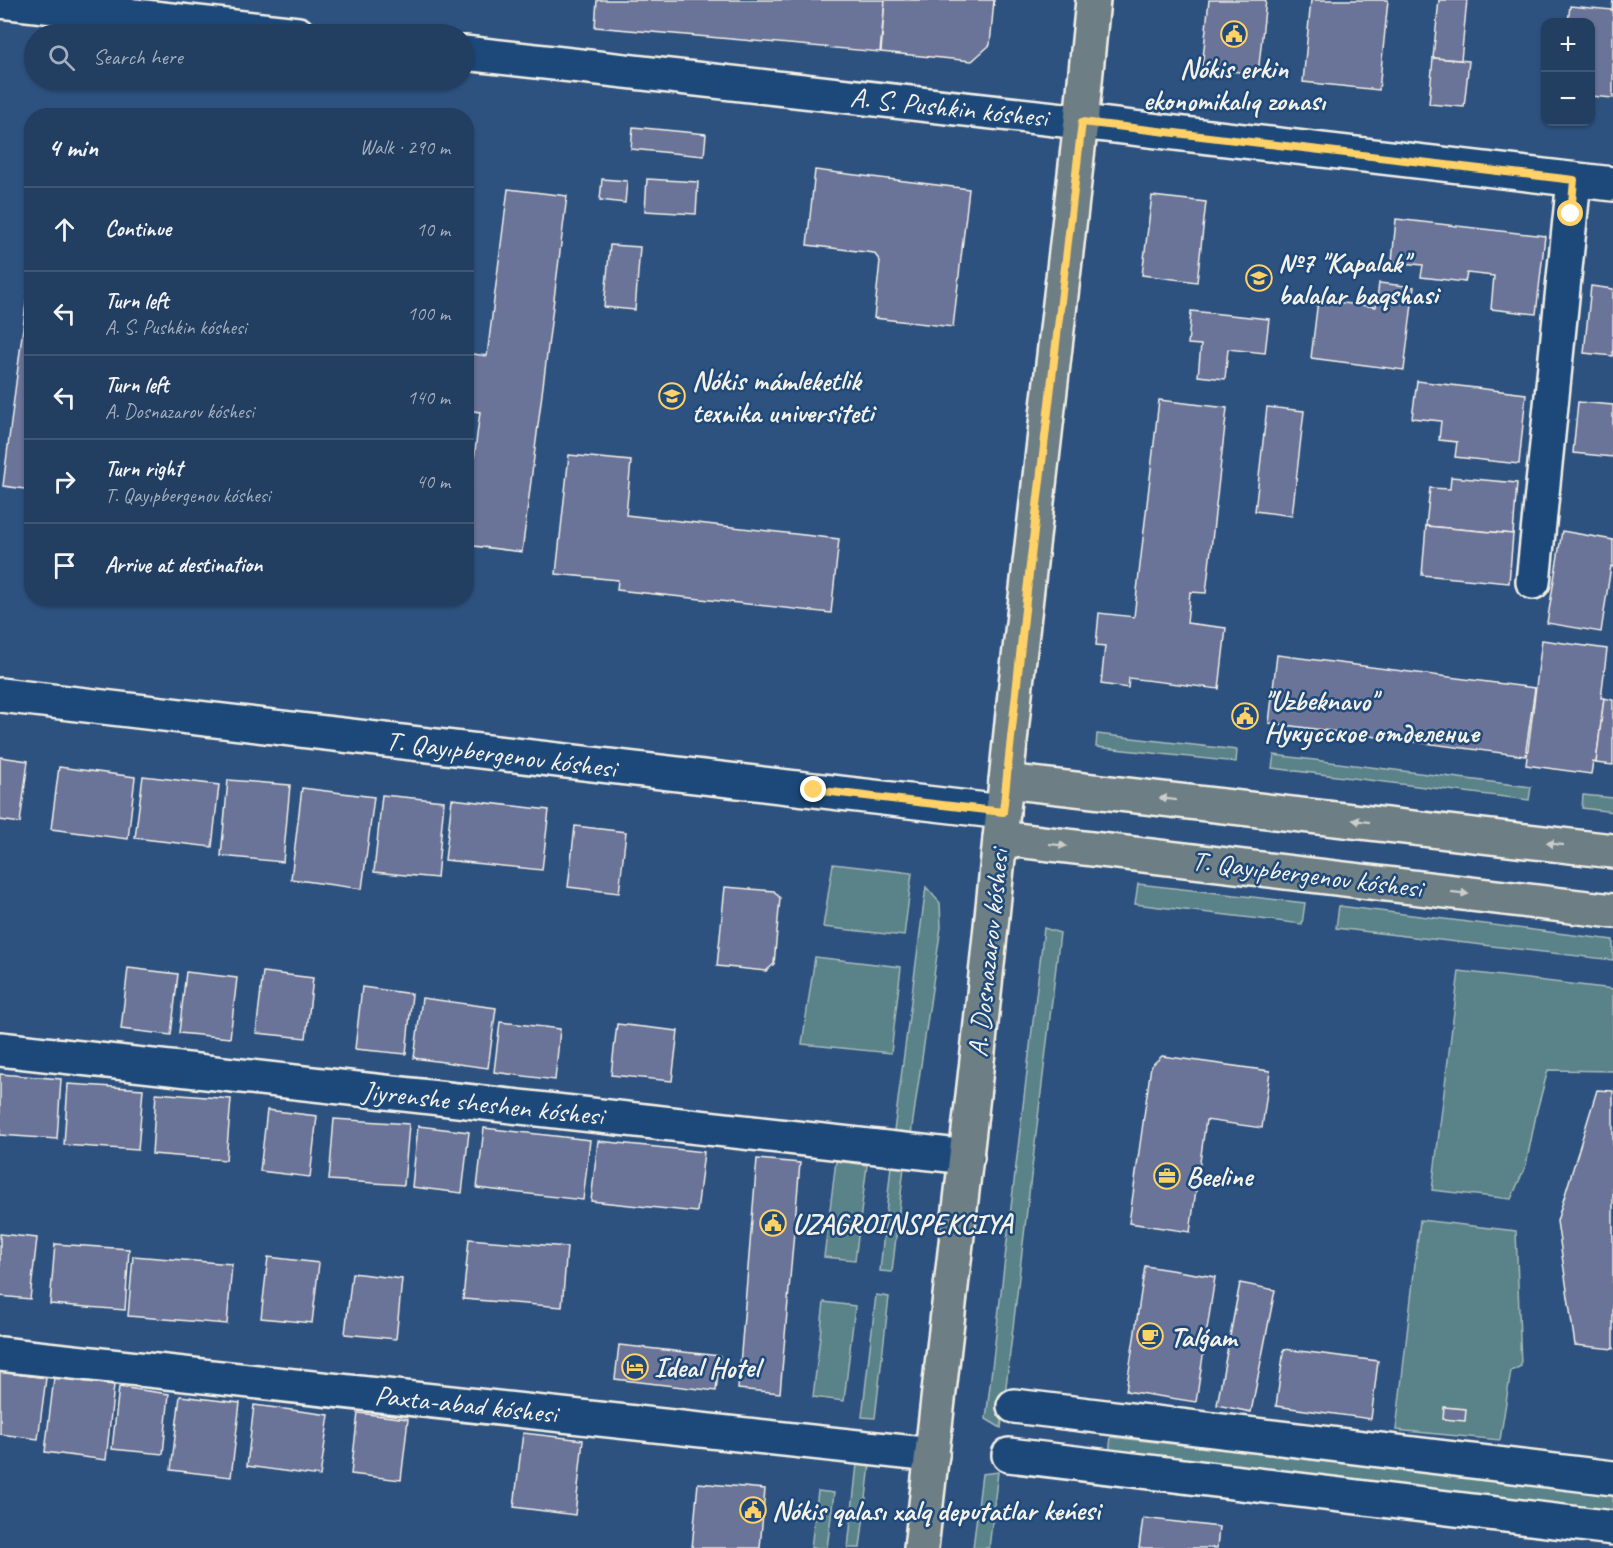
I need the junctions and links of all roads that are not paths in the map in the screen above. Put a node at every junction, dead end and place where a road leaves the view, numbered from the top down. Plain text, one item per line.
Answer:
1 (1093, 0) edge
2 (0, 1) edge
3 (208, 24) edge
4 (474, 54) edge
5 (1082, 122) junction
6 (1574, 180) junction
7 (1613, 184) edge
8 (1533, 582) dead end
9 (0, 695) edge
10 (1003, 810) junction
11 (1613, 851) edge
12 (1613, 911) edge
13 (0, 1049) edge
14 (967, 1157) junction
15 (0, 1354) edge
16 (1014, 1406) dead end
17 (932, 1455) junction
18 (1009, 1455) dead end
19 (1613, 1478) edge
20 (1613, 1528) edge
21 (921, 1548) edge

1 - 5 main road, A. Dosnazarov kóshesi
2 - 3 street
4 - 5 street, A. S. Pushkin kóshesi
5 - 6 street, A. S. Pushkin kóshesi
5 - 10 main road, A. Dosnazarov kóshesi
6 - 7 street, A. S. Pushkin kóshesi
6 - 8 street
9 - 10 street, T. Qayıpbergenov kóshesi
11 -> 10 main road, T. Qayıpbergenov kóshesi
10 -> 12 main road, T. Qayıpbergenov kóshesi
10 - 14 main road, A. Dosnazarov kóshesi
13 - 14 street, Jiyrenshe sheshen kóshesi
14 - 17 main road, A. Dosnazarov kóshesi
15 - 17 street, Paxta-abad kóshesi
16 - 19 street
17 - 21 main road, A. Dosnazarov kóshesi
18 - 20 street

